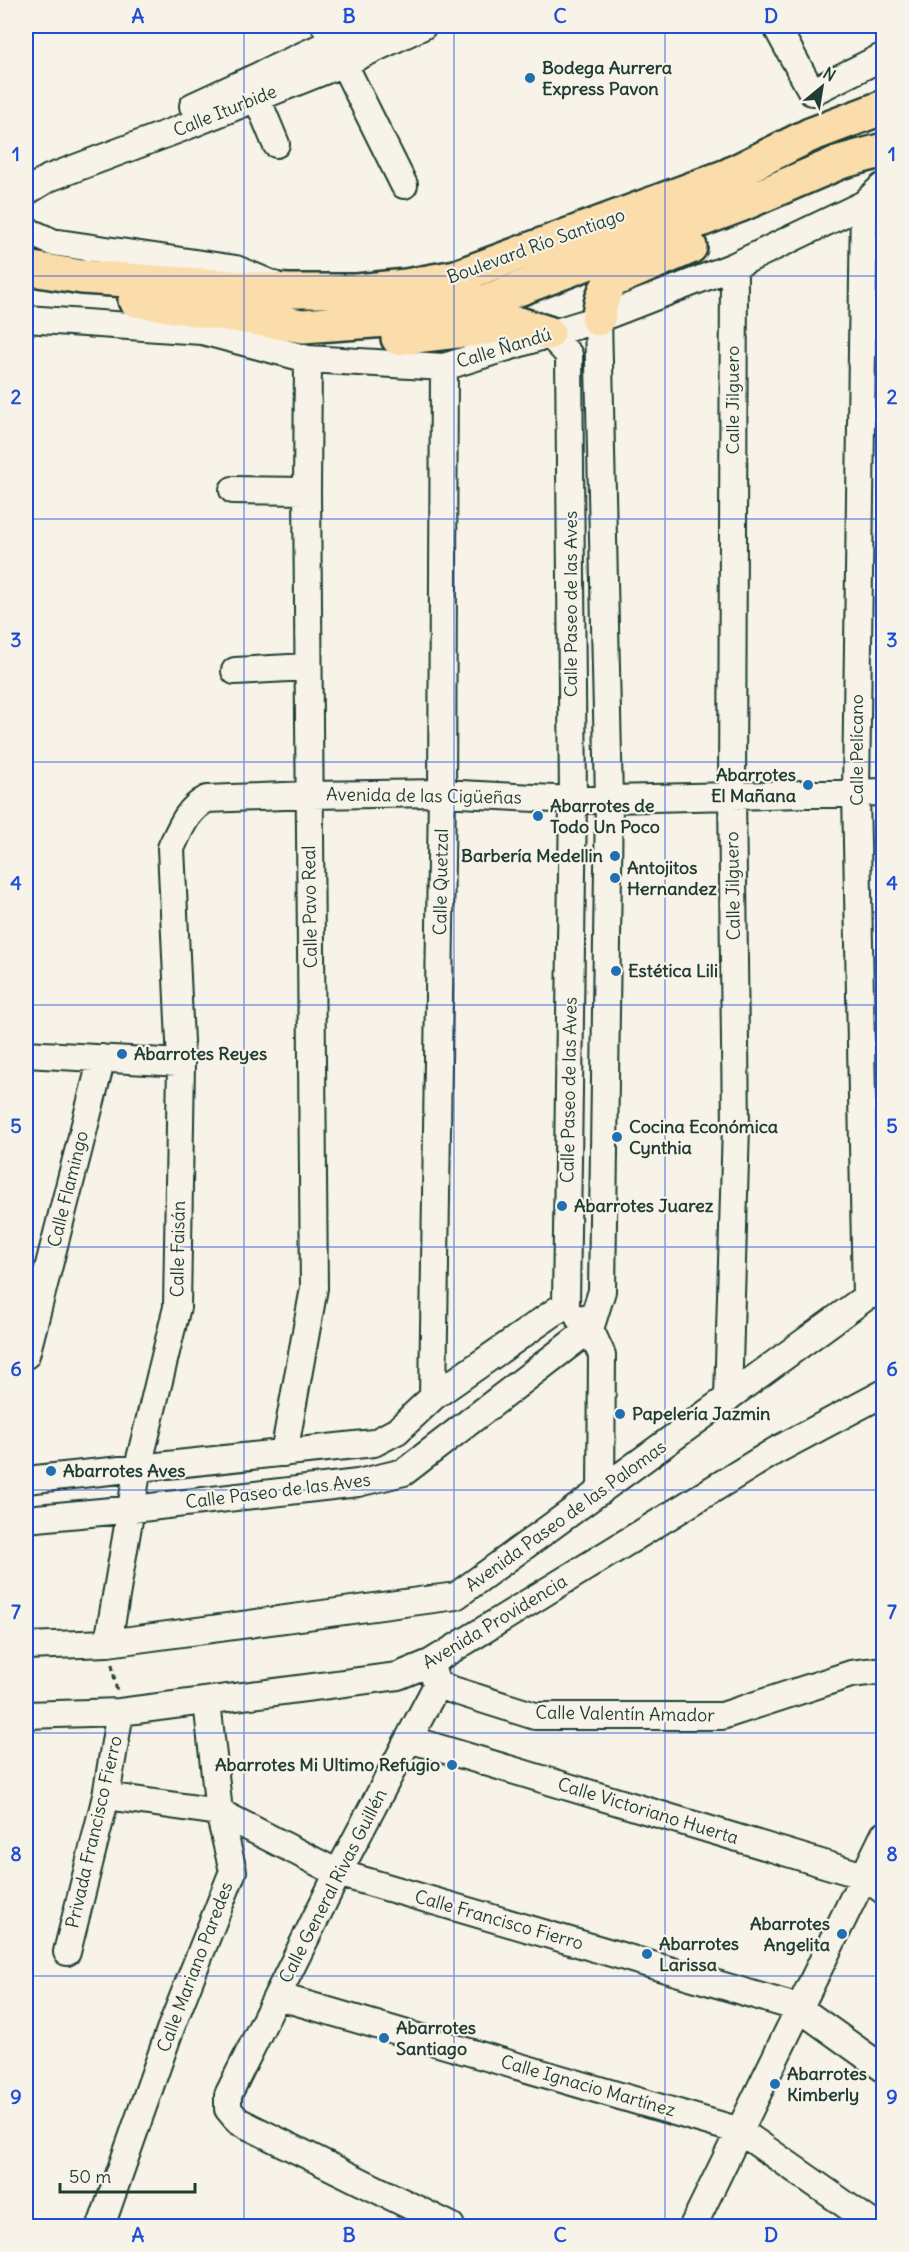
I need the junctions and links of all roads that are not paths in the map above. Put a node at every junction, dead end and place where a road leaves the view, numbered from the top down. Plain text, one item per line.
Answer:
1 (423, 26) edge
2 (776, 26) edge
3 (381, 31) edge
4 (334, 43) edge
5 (884, 56) edge
6 (253, 90) junction
7 (884, 107) edge
8 (276, 144) dead end
9 (884, 150) edge
10 (40, 170) edge
11 (727, 176) junction
12 (404, 185) dead end
13 (26, 192) edge
14 (873, 195) joint
15 (740, 205) junction
16 (26, 228) edge
17 (734, 266) junction
18 (26, 268) edge
19 (26, 288) edge
20 (288, 291) junction
21 (26, 319) edge
22 (598, 319) junction
23 (77, 322) junction
24 (303, 326) junction
25 (26, 330) edge
26 (548, 333) junction
27 (308, 359) junction
28 (444, 367) junction
29 (233, 490) dead end
30 (307, 490) junction
31 (308, 667) junction
32 (235, 671) dead end
33 (856, 792) junction
34 (884, 792) edge
35 (442, 793) junction
36 (309, 795) junction
37 (732, 795) junction
38 (573, 800) junction
39 (609, 800) junction
40 (171, 848) joint
41 (26, 1054) edge
42 (102, 1058) junction
43 (181, 1063) junction
44 (875, 1294) edge
45 (566, 1304) junction
46 (590, 1329) junction
47 (26, 1355) edge
48 (884, 1393) edge
49 (433, 1397) junction
50 (728, 1398) junction
51 (284, 1453) junction
52 (138, 1467) junction
53 (26, 1480) edge
54 (601, 1491) junction
55 (133, 1509) junction
56 (26, 1519) edge
57 (108, 1643) junction
58 (26, 1646) edge
59 (884, 1670) edge
60 (433, 1674) junction
61 (207, 1701) junction
62 (120, 1712) junction
63 (26, 1715) edge
64 (409, 1739) junction
65 (106, 1796) junction
66 (219, 1812) junction
67 (884, 1835) edge
68 (338, 1873) junction
69 (874, 1883) edge
70 (67, 1952) dead end
71 (277, 1996) junction
72 (800, 2008) junction
73 (884, 2069) edge
74 (740, 2131) junction
75 (101, 2226) edge
76 (451, 2226) edge
77 (693, 2226) edge
78 (876, 2226) edge

1 - 3 street, Calle Iturbide
2 - 5 street
3 - 4 street, Calle Iturbide
4 - 6 street, Calle Iturbide
4 - 12 street
6 - 8 street
6 - 10 street, Calle Iturbide
7 - 11 main road, Boulevard Río Santiago
9 - 15 main road, Boulevard Río Santiago
10 - 13 street, Calle Iturbide
11 - 15 main road
11 - 20 main road, Boulevard Río Santiago
14 - 17 street, Calle Ñandú
14 - 33 street, Calle Pelícano
15 - 22 main road
15 - 24 main road, Boulevard Río Santiago
16 - 20 street
17 - 22 street, Calle Ñandú
17 - 37 street, Calle Jilguero
18 - 20 main road, Boulevard Río Santiago
19 - 24 main road, Boulevard Río Santiago
21 - 23 street, Calle Ñandú
22 - 26 street, Calle Ñandú
22 - 39 street, Calle Paseo de las Aves
23 - 25 street
23 - 27 street, Calle Ñandú
24 - 26 main road
26 - 28 street, Calle Ñandú
26 - 38 street, Calle Paseo de las Aves
27 - 28 street, Calle Ñandú
27 - 30 street, Calle Pavo Real
28 - 35 street, Calle Quetzal
29 - 30 street
30 - 31 street, Calle Pavo Real
31 - 32 street
31 - 36 street, Calle Pavo Real
33 - 34 street, Avenida de las Cigüeñas
33 - 37 street, Avenida de las Cigüeñas
33 - 44 street, Calle Pelícano
35 - 36 street, Avenida de las Cigüeñas
35 - 38 street, Avenida de las Cigüeñas
35 - 49 street, Calle Quetzal
36 - 40 street, Avenida de las Cigüeñas
36 - 51 street, Calle Pavo Real
37 - 39 street, Avenida de las Cigüeñas
37 - 50 street, Calle Jilguero
38 - 39 street, Avenida de las Cigüeñas
38 - 45 street, Calle Paseo de las Aves
39 - 46 street, Calle Paseo de las Aves
40 - 43 street, Calle Faisán
41 - 42 street
42 - 43 street
42 - 47 street, Calle Flamingo
43 - 52 street, Calle Faisán
44 - 50 street, Avenida Paseo de las Palomas
45 - 46 street
45 - 49 street, Calle Paseo de las Aves
46 - 54 street
46 - 55 street, Calle Paseo de las Aves
48 - 60 street, Avenida Providencia
49 - 51 street, Calle Paseo de las Aves
50 - 54 street, Avenida Paseo de las Palomas
51 - 52 street, Calle Paseo de las Aves
52 - 53 street, Calle Paseo de las Aves
52 - 55 street, Calle Faisán
54 - 57 street, Avenida Paseo de las Palomas
55 - 56 street, Calle Paseo de las Aves
55 - 57 street, Calle Faisán
57 - 58 street, Avenida Paseo de las Palomas
59 - 60 street, Calle Valentín Amador
60 - 61 street, Avenida Providencia
60 - 64 street, Calle General Rivas Guillén
61 - 62 street, Avenida Providencia
61 - 66 street, Calle Mariano Paredes
62 - 63 street, Avenida Providencia
62 - 65 street, Privada Francisco Fierro
64 - 68 street, Calle General Rivas Guillén
64 - 69 street, Calle Victoriano Huerta
65 - 66 street, Calle Francisco Fierro
65 - 70 street, Privada Francisco Fierro
66 - 68 street, Calle Francisco Fierro
66 - 75 street, Calle Mariano Paredes
67 - 69 street
68 - 71 street, Calle General Rivas Guillén
68 - 72 street, Calle Francisco Fierro
69 - 72 street
71 - 74 street, Calle Ignacio Martínez
71 - 76 street, Calle General Rivas Guillén
72 - 73 street, Calle Francisco Fierro
72 - 74 street
74 - 77 street
74 - 78 street, Calle Ignacio Martínez

